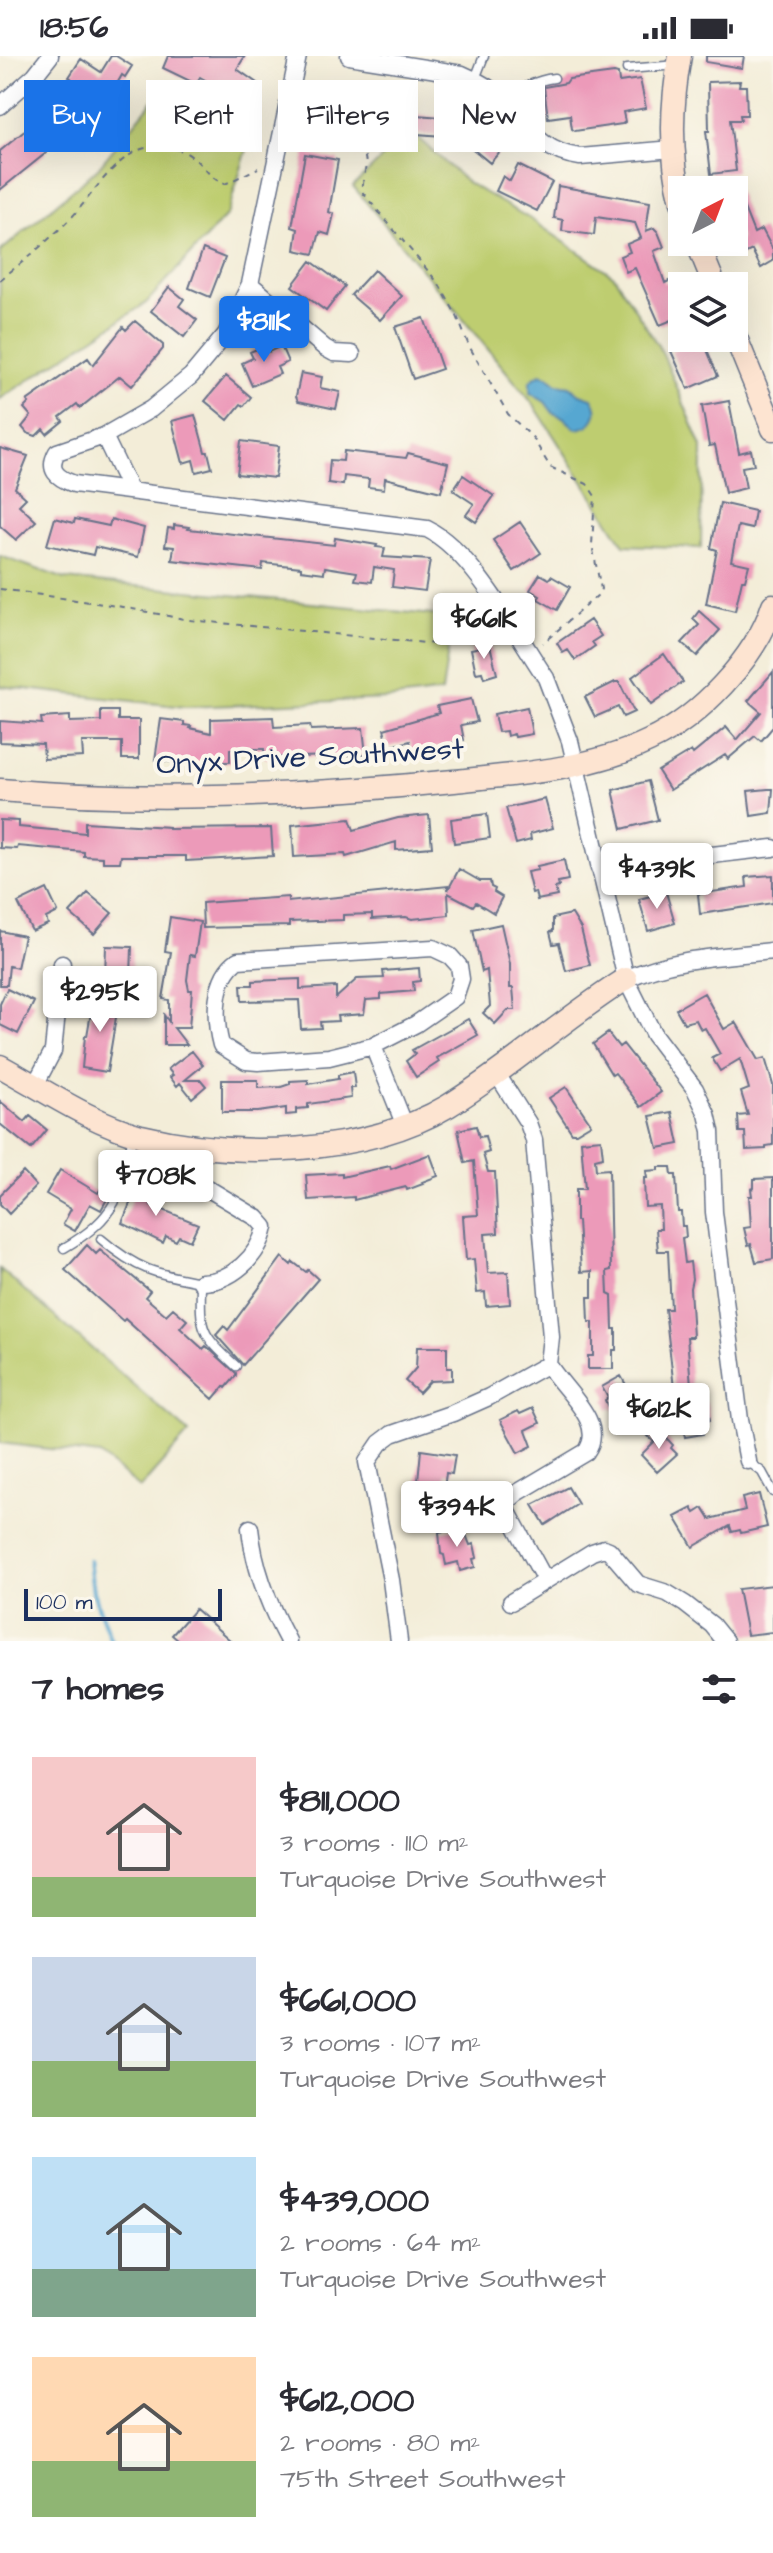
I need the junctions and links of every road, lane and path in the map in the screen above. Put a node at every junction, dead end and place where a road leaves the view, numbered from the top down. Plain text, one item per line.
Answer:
1 (50, 56) edge
2 (298, 56) edge
3 (349, 56) edge
4 (484, 56) edge
5 (679, 61) edge
6 (627, 69) dead end
7 (554, 78) dead end
8 (293, 80) edge
9 (474, 80) joint
10 (541, 80) edge
11 (0, 106) edge
12 (545, 144) edge
13 (673, 149) junction
14 (278, 152) edge
15 (363, 152) edge
16 (277, 158) junction
17 (678, 176) edge
18 (0, 280) edge
19 (250, 284) junction
20 (742, 352) edge
21 (352, 354) dead end
22 (773, 429) edge
23 (104, 436) junction
24 (130, 490) junction
25 (0, 589) edge
26 (773, 605) edge
27 (514, 630) junction
28 (528, 651) junction
29 (575, 766) junction
30 (0, 790) edge
31 (773, 848) edge
32 (599, 868) junction
33 (773, 951) edge
34 (62, 964) dead end
35 (626, 979) junction
36 (373, 1046) junction
37 (0, 1066) edge
38 (497, 1074) junction
39 (35, 1085) junction
40 (405, 1126) junction
41 (133, 1133) junction
42 (169, 1141) junction
43 (101, 1239) dead end
44 (64, 1248) dead end
45 (201, 1282) junction
46 (548, 1364) junction
47 (236, 1366) dead end
48 (748, 1461) joint
49 (773, 1492) edge
50 (250, 1528) dead end
51 (545, 1580) junction
52 (511, 1602) dead end
53 (288, 1641) edge
54 (399, 1641) edge
55 (725, 1641) edge

1 - 11 street
2 - 8 street
3 - 9 street
4 - 9 lane
5 - 6 lane
5 - 13 street
7 - 10 lane
12 - 13 street
13 - 17 street
14 - 16 street
15 - 28 path
16 - 18 path
16 - 19 street
19 - 21 street
19 - 23 street
20 - 22 street
23 - 24 street
23 - 24 street
24 - 27 street
25 - 27 path
26 - 29 street, Onyx Drive Southwest
27 - 28 street
28 - 29 street
29 - 30 street, Onyx Drive Southwest
29 - 32 street
31 - 32 street
32 - 35 street
33 - 35 street
34 - 39 street
35 - 38 street
35 - 48 street
36 - 36 street
36 - 40 street
37 - 39 street
38 - 40 street
38 - 46 street
39 - 41 street
40 - 42 street
41 - 42 street
41 - 44 lane
42 - 45 street
43 - 45 lane
45 - 47 lane
46 - 51 street
46 - 54 street
48 - 49 lane
50 - 53 street
51 - 52 street
51 - 55 street

